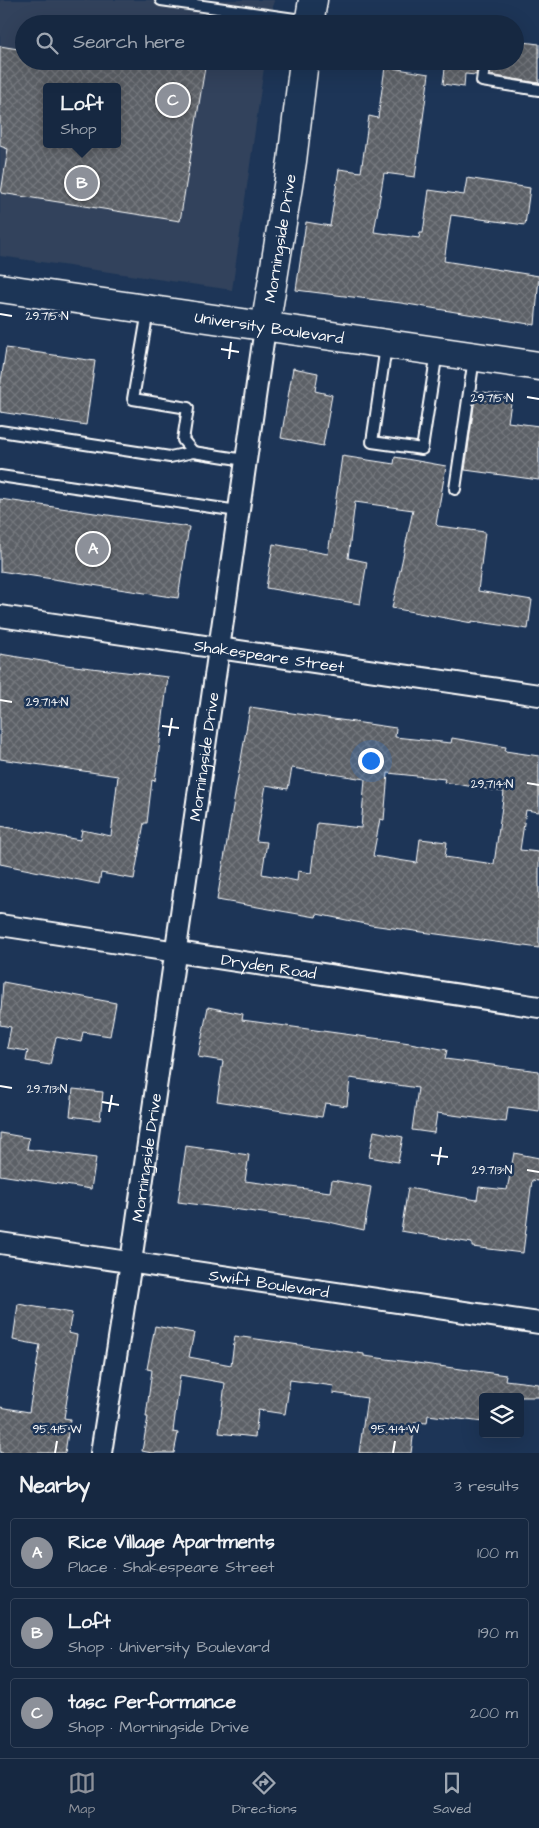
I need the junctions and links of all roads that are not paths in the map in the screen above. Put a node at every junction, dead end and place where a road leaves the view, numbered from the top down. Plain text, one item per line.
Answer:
1 (161, 0) edge
2 (311, 15) edge
3 (303, 70) edge
4 (484, 70) edge
5 (539, 90) edge
6 (0, 288) edge
7 (148, 310) junction
8 (265, 328) junction
9 (386, 345) junction
10 (437, 352) junction
11 (474, 357) junction
12 (539, 366) edge
13 (0, 432) edge
14 (193, 452) junction
15 (245, 460) junction
16 (0, 476) edge
17 (455, 489) dead end
18 (238, 511) junction
19 (0, 616) edge
20 (217, 648) junction
21 (539, 695) edge
22 (0, 925) edge
23 (174, 951) junction
24 (539, 1007) edge
25 (0, 1243) edge
26 (131, 1262) junction
27 (539, 1323) edge
28 (101, 1453) edge

1 - 2 lane
3 - 8 main road, Morningside Drive
4 - 5 lane
6 - 7 main road, University Boulevard
7 - 8 main road, University Boulevard
7 - 14 lane
8 - 9 main road, University Boulevard
8 - 15 street, Morningside Drive
9 - 10 main road, University Boulevard
9 - 10 lane
10 - 11 main road, University Boulevard
11 - 12 main road, University Boulevard
11 - 17 lane
13 - 14 lane
14 - 15 lane
15 - 18 street, Morningside Drive
16 - 18 lane
18 - 20 street, Morningside Drive
19 - 20 street, Shakespeare Street
20 - 21 street, Shakespeare Street
20 - 23 street, Morningside Drive
22 - 23 street, Dryden Road
23 - 24 street, Dryden Road
23 - 26 street, Morningside Drive
25 - 26 street, Swift Boulevard
26 - 27 street, Swift Boulevard
26 - 28 street, Morningside Drive

